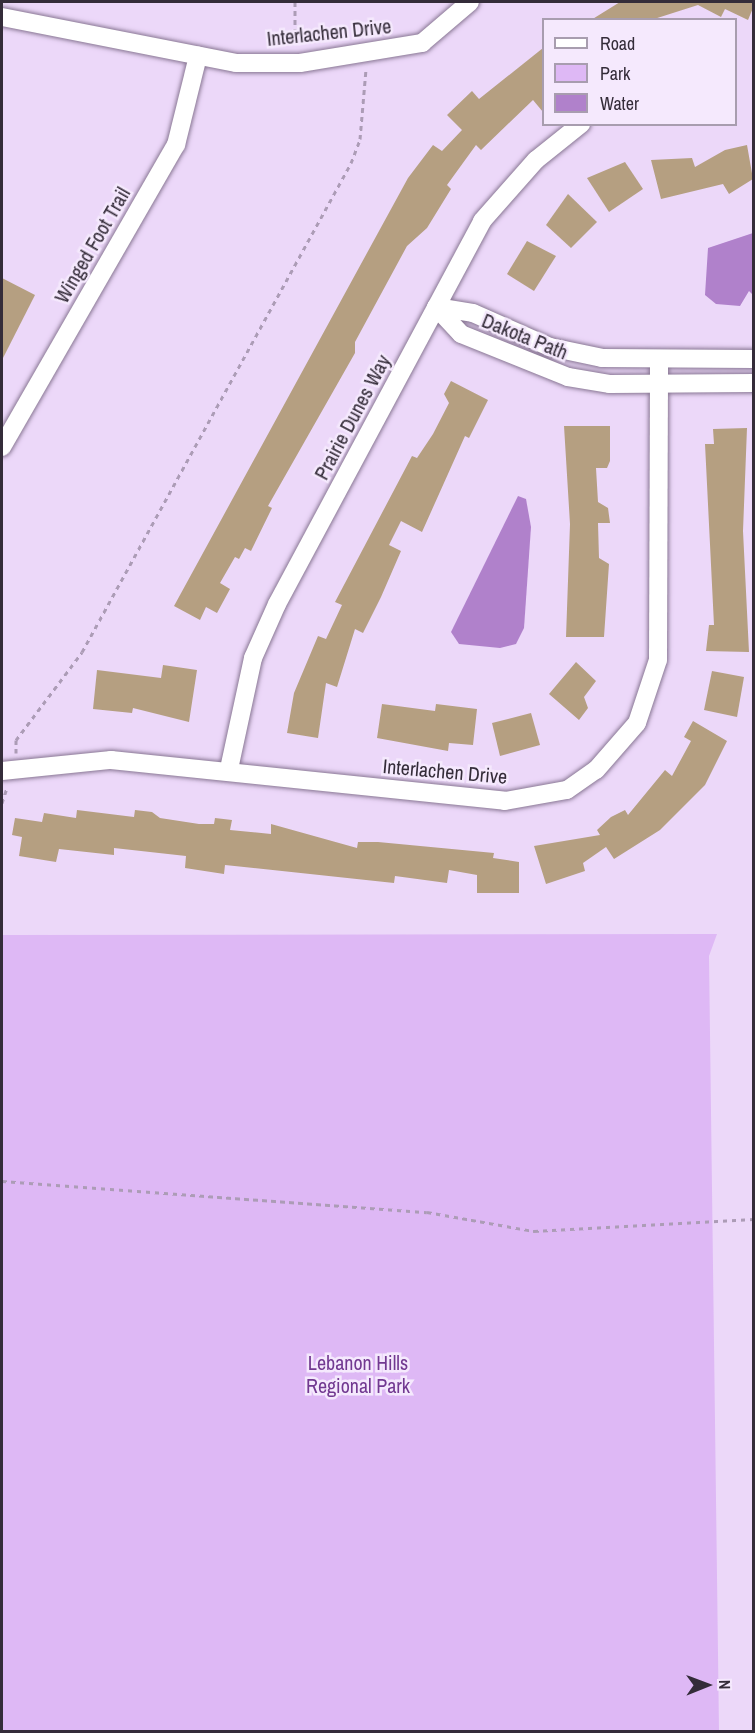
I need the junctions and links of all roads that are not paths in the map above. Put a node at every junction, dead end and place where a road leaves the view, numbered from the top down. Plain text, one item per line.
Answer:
1 (470, 2) edge
2 (2, 17) edge
3 (198, 56) junction
4 (579, 126) edge
5 (436, 307) junction
6 (753, 359) edge
7 (659, 360) junction
8 (753, 382) edge
9 (659, 384) junction
10 (2, 447) edge
11 (229, 769) junction
12 (6, 770) edge

1 - 3 street, Interlachen Drive
2 - 3 street, Interlachen Drive
3 - 10 street, Winged Foot Trail
4 - 5 street, Prairie Dunes Way
5 - 7 street, Dakota Path
5 - 9 street, Dakota Path
5 - 11 street, Prairie Dunes Way
6 - 7 street, Dakota Path
7 - 9 street, Interlachen Drive
8 - 9 street, Dakota Path
9 - 11 street, Interlachen Drive
11 - 12 street, Interlachen Drive

